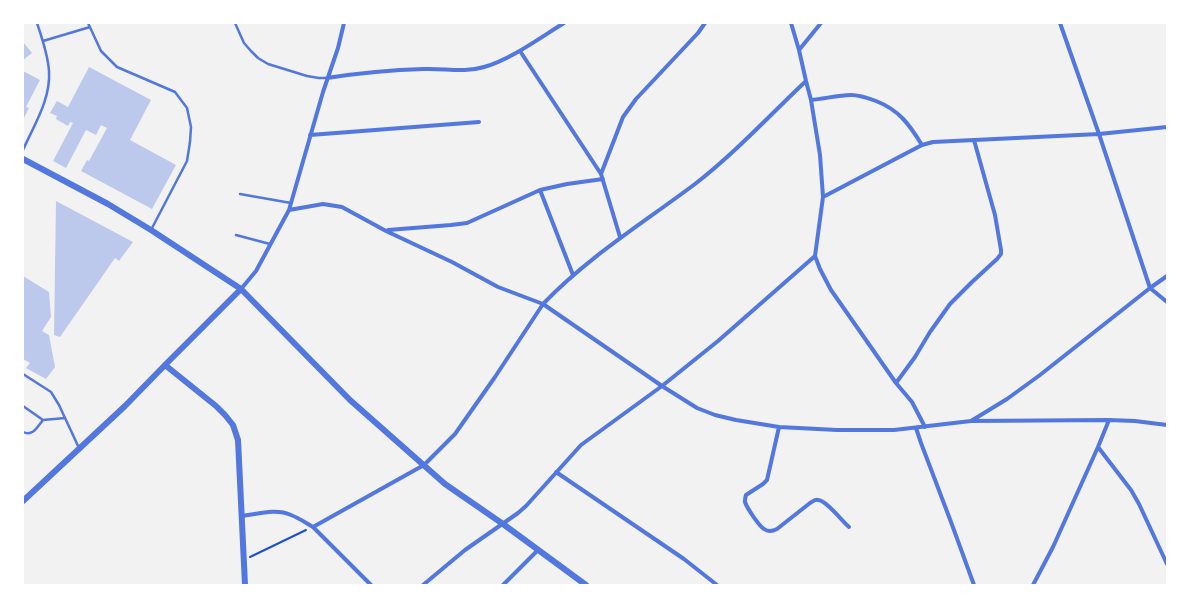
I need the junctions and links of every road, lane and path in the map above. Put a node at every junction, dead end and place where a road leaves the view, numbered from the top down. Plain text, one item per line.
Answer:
1 (37, 23) edge
2 (88, 23) edge
3 (236, 23) edge
4 (344, 23) edge
5 (564, 23) edge
6 (705, 23) edge
7 (791, 23) edge
8 (821, 23) edge
9 (1060, 23) edge
10 (90, 27) junction
11 (42, 41) junction
12 (799, 50) junction
13 (520, 51) junction
14 (327, 78) junction
15 (806, 81) junction
16 (811, 100) junction
17 (479, 122) dead end
18 (1167, 127) edge
19 (1099, 134) junction
20 (310, 135) junction
21 (974, 140) junction
22 (922, 144) junction
23 (23, 150) edge
24 (23, 159) edge
25 (602, 177) junction
26 (540, 190) junction
27 (240, 194) dead end
28 (823, 197) junction
29 (291, 203) junction
30 (289, 210) junction
31 (151, 230) junction
32 (386, 230) junction
33 (236, 235) dead end
34 (620, 237) junction
35 (271, 244) junction
36 (815, 256) junction
37 (573, 275) junction
38 (1167, 276) edge
39 (1150, 288) junction
40 (241, 289) junction
41 (1167, 302) edge
42 (543, 304) junction
43 (165, 365) junction
44 (23, 374) edge
45 (896, 383) junction
46 (662, 386) junction
47 (23, 406) edge
48 (65, 418) junction
49 (43, 420) junction
50 (1109, 420) junction
51 (971, 421) junction
52 (1167, 425) edge
53 (779, 427) junction
54 (924, 427) junction
55 (916, 428) junction
56 (23, 432) edge
57 (1098, 447) junction
58 (79, 448) junction
59 (424, 465) junction
60 (556, 472) junction
61 (23, 501) edge
62 (242, 516) junction
63 (502, 524) junction
64 (313, 527) junction
65 (849, 527) dead end
66 (538, 550) junction
67 (244, 560) junction
68 (1167, 564) edge
69 (245, 585) edge
70 (372, 585) edge
71 (422, 585) edge
72 (503, 585) edge
73 (586, 585) edge
74 (717, 585) edge
75 (974, 585) edge
76 (1033, 585) edge

1 - 11 lane
2 - 10 lane
3 - 14 lane
4 - 14 street
5 - 13 street
6 - 25 street
7 - 12 street
8 - 12 street
9 - 19 street
10 - 11 lane
10 - 31 lane
11 - 23 lane
12 - 15 street
13 - 14 street
13 - 25 street
14 - 20 street
15 - 16 street
15 - 34 street
16 - 22 street
16 - 28 street
17 - 20 street
18 - 19 street
19 - 21 street
19 - 39 street
20 - 29 street
21 - 22 street
21 - 45 street
22 - 28 street
24 - 31 street
25 - 26 street
25 - 34 street
26 - 32 street
26 - 37 street
27 - 29 lane
28 - 36 street
29 - 30 street
30 - 32 street
30 - 35 street
31 - 40 street
32 - 42 street
33 - 35 lane
34 - 37 street
35 - 40 street
36 - 45 street
36 - 46 street
37 - 42 street
38 - 39 street
39 - 41 street
39 - 51 street
40 - 43 street
40 - 59 street
42 - 46 street
42 - 59 street
43 - 58 street
43 - 62 street
44 - 48 lane
45 - 54 street
46 - 53 street
46 - 60 street
47 - 49 lane
48 - 49 lane
48 - 58 lane
49 - 56 lane
50 - 51 street
50 - 52 street
50 - 57 street
51 - 54 street
53 - 55 street
53 - 65 street
54 - 55 street
55 - 75 street
57 - 68 street
57 - 76 street
58 - 61 street
59 - 63 street
59 - 64 street
60 - 63 street
60 - 74 street
62 - 64 street
62 - 67 street
63 - 66 street
63 - 71 street
64 - 67 path
64 - 70 street
66 - 72 street
66 - 73 street
67 - 69 street

